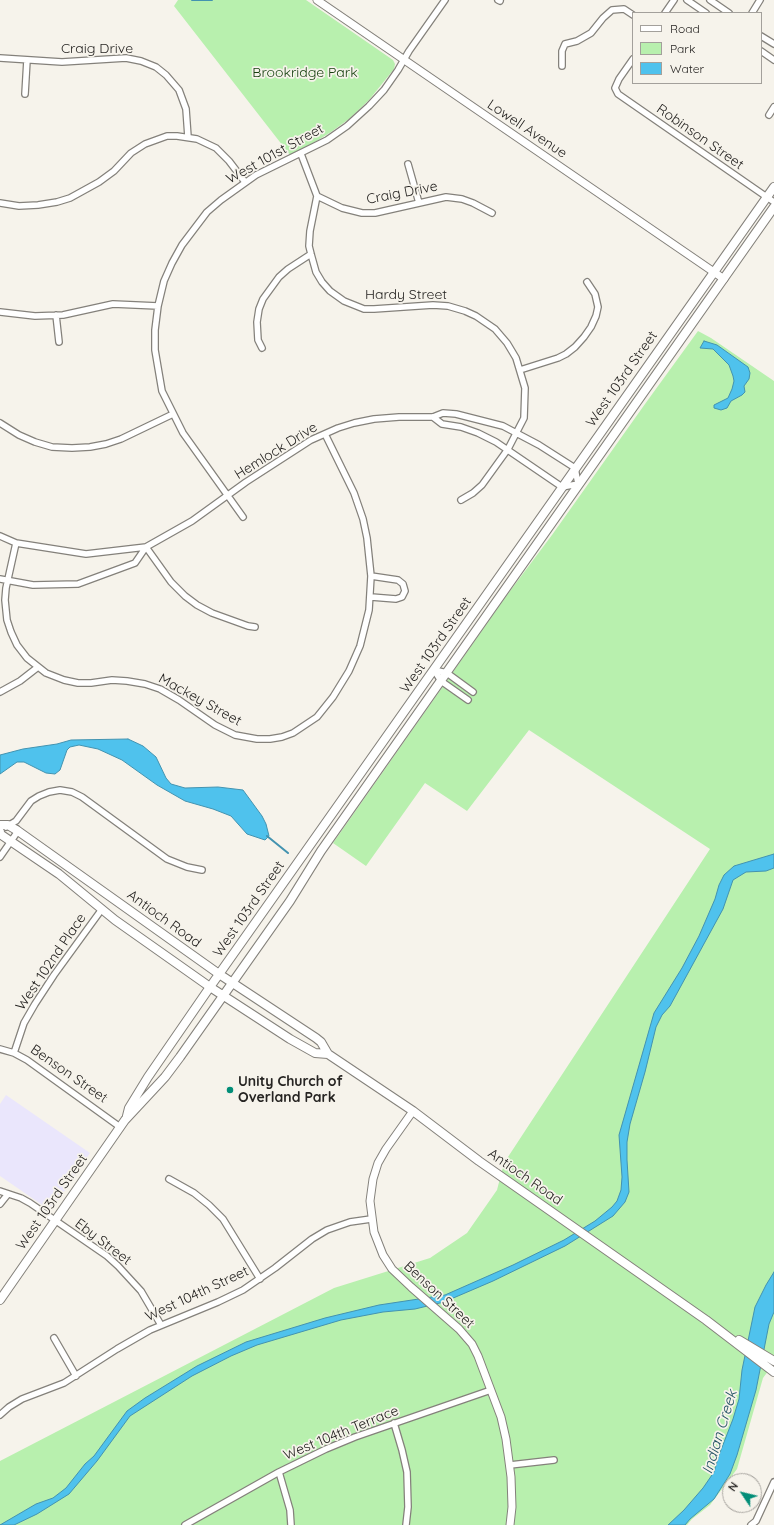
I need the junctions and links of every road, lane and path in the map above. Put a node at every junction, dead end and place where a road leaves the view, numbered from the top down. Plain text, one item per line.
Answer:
1 (317, 0) edge
2 (445, 0) edge
3 (674, 0) edge
4 (687, 0) edge
5 (710, 0) edge
6 (760, 0) edge
7 (666, 12) edge
8 (705, 12) edge
9 (728, 12) edge
10 (753, 12) edge
11 (632, 14) edge
12 (762, 37) edge
13 (774, 44) edge
14 (762, 52) edge
15 (0, 58) edge
16 (27, 60) junction
17 (404, 60) junction
18 (632, 60) edge
19 (774, 60) edge
20 (562, 66) dead end
21 (25, 94) dead end
22 (774, 107) edge
23 (769, 115) dead end
24 (188, 137) junction
25 (301, 154) junction
26 (408, 164) dead end
27 (245, 182) junction
28 (774, 187) edge
29 (317, 196) junction
30 (767, 197) junction
31 (774, 202) edge
32 (0, 203) edge
33 (419, 203) junction
34 (774, 207) edge
35 (492, 213) dead end
36 (311, 254) junction
37 (714, 272) junction
38 (724, 279) junction
39 (587, 282) dead end
40 (158, 306) junction
41 (0, 312) edge
42 (56, 315) junction
43 (59, 342) dead end
44 (262, 348) dead end
45 (520, 370) junction
46 (173, 414) junction
47 (433, 417) junction
48 (0, 423) edge
49 (517, 432) junction
50 (326, 434) junction
51 (508, 449) junction
52 (575, 468) junction
53 (578, 484) junction
54 (562, 487) junction
55 (227, 496) junction
56 (461, 500) dead end
57 (243, 517) dead end
58 (0, 536) edge
59 (16, 543) junction
60 (146, 547) junction
61 (371, 576) junction
62 (0, 579) edge
63 (7, 582) junction
64 (371, 597) junction
65 (255, 627) dead end
66 (38, 667) junction
67 (434, 670) junction
68 (446, 673) junction
69 (441, 681) junction
70 (0, 692) edge
71 (473, 692) dead end
72 (468, 700) dead end
73 (16, 821) junction
74 (4, 825) edge
75 (18, 831) junction
76 (0, 834) edge
77 (11, 841) junction
78 (0, 856) edge
79 (202, 870) dead end
80 (102, 909) junction
81 (219, 974) junction
82 (233, 983) junction
83 (210, 987) junction
84 (223, 996) junction
85 (0, 1049) edge
86 (14, 1052) junction
87 (328, 1054) junction
88 (154, 1089) junction
89 (138, 1092) junction
90 (413, 1111) junction
91 (123, 1123) junction
92 (169, 1179) dead end
93 (0, 1191) edge
94 (8, 1194) junction
95 (0, 1204) edge
96 (371, 1219) junction
97 (54, 1221) junction
98 (260, 1279) junction
99 (0, 1300) edge
100 (706, 1320) junction
101 (161, 1325) junction
102 (54, 1338) dead end
103 (774, 1361) edge
104 (773, 1371) edge
105 (76, 1376) junction
106 (491, 1390) junction
107 (0, 1415) edge
108 (394, 1423) junction
109 (554, 1460) dead end
110 (510, 1465) junction
111 (279, 1472) junction
112 (774, 1482) edge
113 (185, 1525) edge
114 (292, 1525) edge
115 (406, 1525) edge
116 (510, 1525) edge
117 (751, 1525) edge

1 - 17 street, Lowell Avenue
2 - 17 street, West 101st Street
3 - 7 street
4 - 8 street
5 - 9 street
6 - 10 street
11 - 20 street
12 - 13 street
14 - 19 street
15 - 16 street, Craig Drive
16 - 21 street
16 - 24 street, Craig Drive
17 - 25 street, West 101st Street
17 - 37 street, Lowell Avenue
18 - 30 street, Robinson Street
22 - 23 street
24 - 27 street
24 - 32 street
25 - 27 street, West 101st Street
25 - 29 street
26 - 33 street
27 - 40 street, West 101st Street
28 - 30 main road, West 103rd Street
29 - 33 street, Craig Drive
29 - 36 street, Hardy Street
30 - 31 street, Robinson Street
30 - 37 main road, West 103rd Street
33 - 35 street, Craig Drive
34 - 38 main road, West 103rd Street
36 - 44 street
36 - 45 street, Hardy Street
37 - 38 street, Lowell Avenue
37 - 52 main road, West 103rd Street
38 - 53 main road, West 103rd Street
39 - 45 street
40 - 42 street
40 - 46 street, West 101st Street
41 - 42 street
42 - 43 street
45 - 49 street, Hardy Street
46 - 48 street
46 - 55 street, West 101st Street
47 - 49 street, Hemlock Drive
47 - 50 street, Hemlock Drive
47 - 51 street, Hemlock Drive
49 - 51 street, Hardy Street
49 - 52 street, Hemlock Drive
50 - 55 street, Hemlock Drive
50 - 61 street, Mackey Street
51 - 54 street, Hemlock Drive
51 - 56 street
52 - 53 street
52 - 54 main road, West 103rd Street
53 - 54 street
53 - 68 main road, West 103rd Street
54 - 67 main road, West 103rd Street
55 - 57 street, West 101st Street
55 - 60 street, Hemlock Drive
58 - 59 street, Hemlock Drive
59 - 60 street, Hemlock Drive
59 - 63 street, Mackey Street
60 - 63 street, Hemlock Drive
60 - 65 street
61 - 64 street, Mackey Street
61 - 64 street
62 - 63 street, Hemlock Drive
63 - 66 street, Mackey Street
64 - 66 street, Mackey Street
66 - 70 street
67 - 68 street
67 - 69 street
67 - 81 main road, West 103rd Street
68 - 69 main road, West 103rd Street
68 - 71 street
69 - 72 street
69 - 82 main road, West 103rd Street
73 - 74 street
73 - 75 street
73 - 79 street
74 - 75 main road, Antioch Road
74 - 76 street
75 - 77 street
75 - 81 main road, Antioch Road
76 - 77 main road, Antioch Road
77 - 78 street
77 - 80 main road, Antioch Road
80 - 83 main road, Antioch Road
80 - 86 street, West 102nd Place
81 - 82 main road, Antioch Road
81 - 83 main road, West 103rd Street
82 - 84 main road, West 103rd Street
82 - 87 main road, Antioch Road
83 - 84 main road, Antioch Road
83 - 89 main road, West 103rd Street
84 - 87 main road, Antioch Road
84 - 88 main road, West 103rd Street
85 - 86 street, Benson Street
86 - 91 street, Benson Street
87 - 90 main road, Antioch Road
88 - 89 main road
88 - 91 main road, West 103rd Street
89 - 91 main road, West 103rd Street
90 - 96 street
90 - 100 main road, Antioch Road
91 - 97 main road, West 103rd Street
92 - 98 street
93 - 94 street, Eby Street
94 - 95 street
94 - 97 street, Eby Street
96 - 98 street, West 104th Street
96 - 106 street, Benson Street
97 - 99 main road, West 103rd Street
97 - 101 street, Eby Street
98 - 101 street, West 104th Street
100 - 103 main road, Antioch Road
100 - 104 main road, Antioch Road
101 - 105 street, West 104th Street
102 - 105 street
105 - 107 street, West 104th Street
106 - 108 street, West 104th Terrace
106 - 110 street, Benson Street
108 - 111 street, West 104th Terrace
108 - 115 street
109 - 110 street
110 - 116 street, Benson Street
111 - 113 street, West 104th Terrace
111 - 114 street
112 - 117 street

